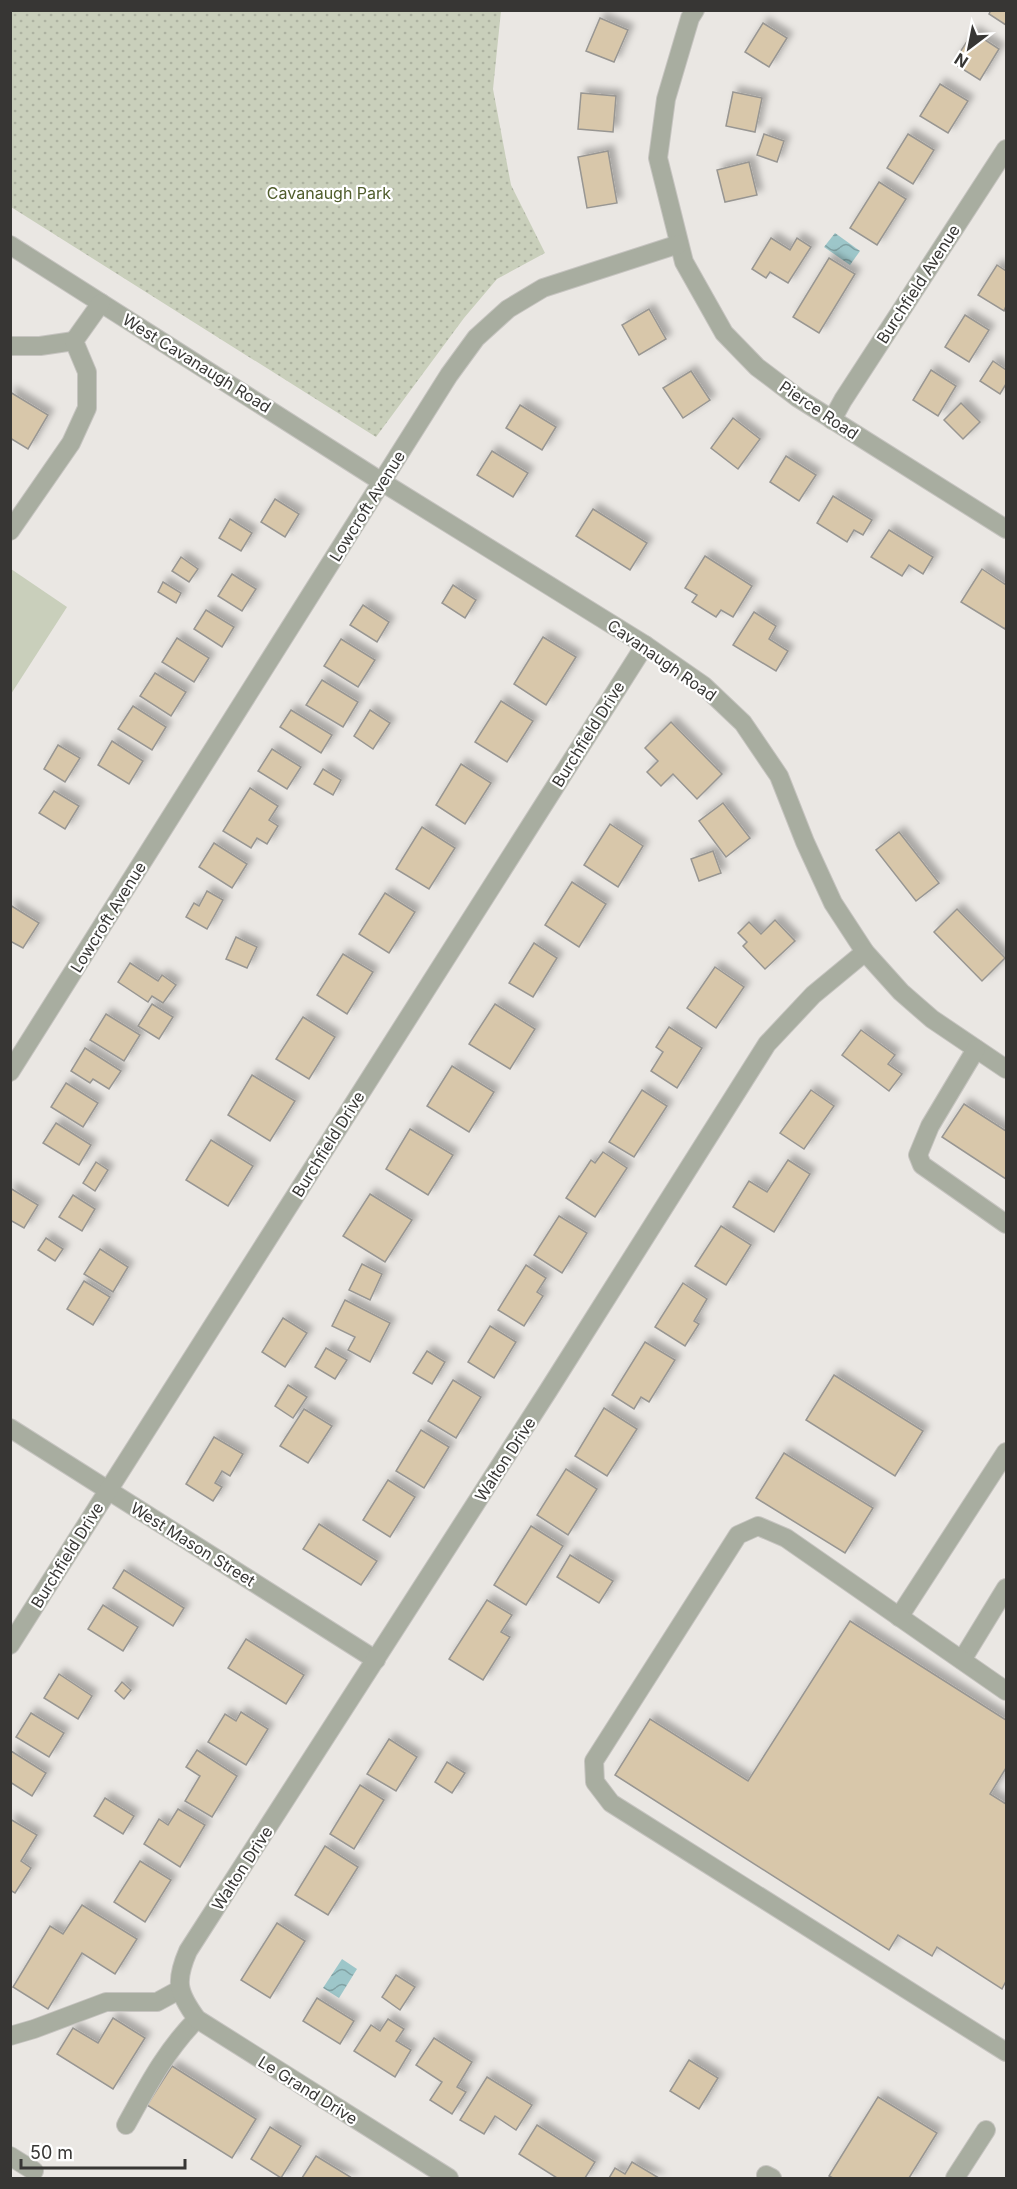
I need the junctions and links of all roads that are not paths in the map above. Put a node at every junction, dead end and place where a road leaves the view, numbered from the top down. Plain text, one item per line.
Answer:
1 (695, 10) edge
2 (1006, 149) edge
3 (679, 244) junction
4 (10, 245) edge
5 (101, 303) junction
6 (74, 341) junction
7 (10, 346) edge
8 (832, 420) junction
9 (382, 482) junction
10 (1006, 529) edge
11 (10, 531) edge
12 (645, 645) junction
13 (865, 952) junction
14 (976, 1049) junction
15 (1006, 1068) edge
16 (10, 1072) edge
17 (1006, 1224) edge
18 (10, 1428) edge
19 (1006, 1452) edge
20 (108, 1490) junction
21 (1006, 1588) edge
22 (899, 1617) junction
23 (10, 1645) edge
24 (376, 1660) junction
25 (962, 1660) junction
26 (1006, 1691) edge
27 (179, 1990) junction
28 (197, 2019) junction
29 (10, 2036) edge
30 (1006, 2052) edge
31 (126, 2125) dead end
32 (986, 2130) dead end
33 (10, 2156) edge
34 (37, 2176) edge
35 (449, 2178) edge
36 (955, 2178) edge

1 - 3 street
2 - 8 street, Burchfield Avenue
3 - 8 street, Pierce Road
3 - 9 street, Lowcroft Avenue
4 - 5 street, West Cavanaugh Road
5 - 6 street
5 - 9 street, West Cavanaugh Road
6 - 7 street
6 - 11 street
8 - 10 street, Pierce Road
9 - 12 street, Cavanaugh Road
9 - 16 street, Lowcroft Avenue
12 - 13 street, Cavanaugh Road
12 - 20 street, Burchfield Drive
13 - 14 street, Cavanaugh Road
13 - 24 street, Walton Drive
14 - 15 street, Cavanaugh Road
14 - 17 street
18 - 20 street, West Mason Street
19 - 22 street
20 - 23 street, Burchfield Drive
20 - 24 street, West Mason Street
21 - 25 street
22 - 25 street
22 - 30 street
24 - 27 street, Walton Drive
25 - 26 street
27 - 28 street, Le Grand Drive
27 - 29 street
28 - 31 street
28 - 35 street, Le Grand Drive
32 - 36 street
33 - 34 street

